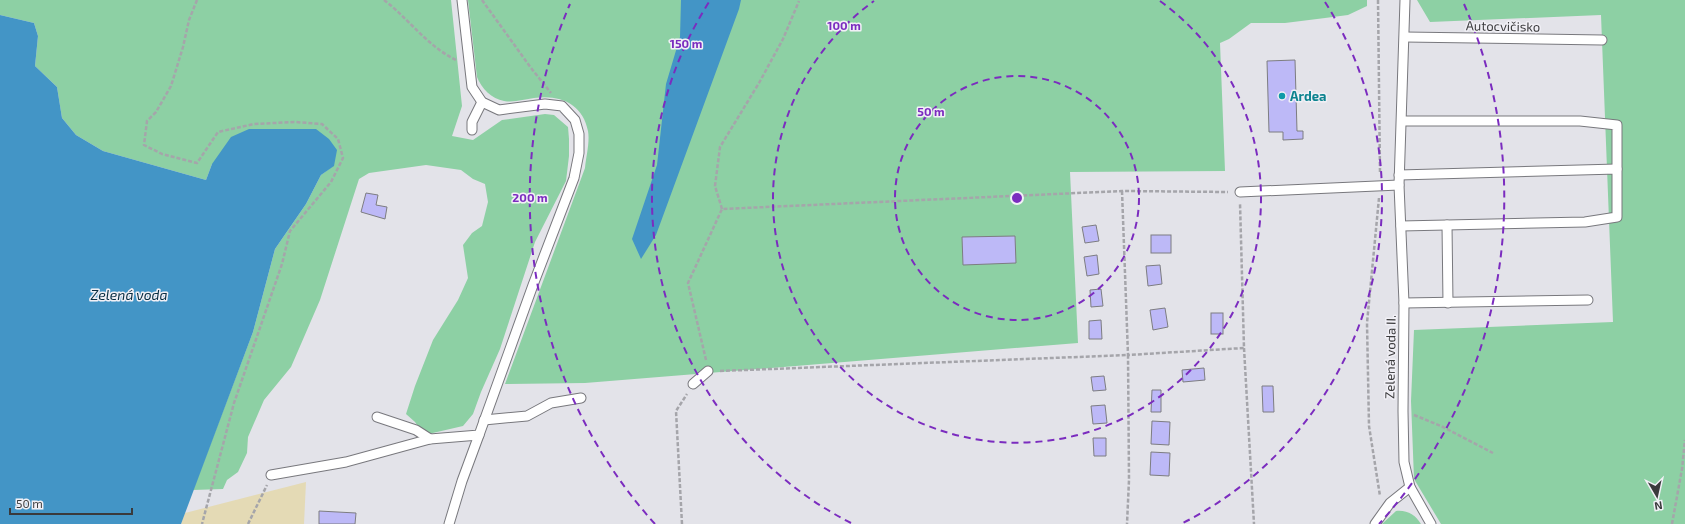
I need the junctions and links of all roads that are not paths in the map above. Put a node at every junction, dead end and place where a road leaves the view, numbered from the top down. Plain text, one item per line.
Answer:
1 (462, 0) edge
2 (1405, 0) edge
3 (1405, 37) junction
4 (1602, 40) dead end
5 (482, 102) junction
6 (1402, 121) junction
7 (472, 130) dead end
8 (1617, 169) junction
9 (1399, 175) junction
10 (1399, 185) junction
11 (1240, 192) road end
12 (1447, 225) junction
13 (1401, 226) junction
14 (1588, 300) dead end
15 (1448, 303) junction
16 (1404, 304) junction
17 (708, 371) road end
18 (693, 384) road end
19 (581, 398) dead end
20 (377, 417) dead end
21 (484, 420) junction
22 (479, 435) junction
23 (430, 439) junction
24 (271, 475) road end
25 (1410, 487) junction
26 (450, 524) edge
27 (1375, 524) edge
28 (1431, 524) edge

1 - 5 lane
2 - 3 lane, Zelená voda II.
3 - 4 lane, Autocvičisko
3 - 6 lane, Zelená voda II.
5 - 7 lane
5 - 21 lane
6 - 8 lane
6 - 9 lane, Zelená voda II.
8 - 9 lane
8 - 12 lane
9 - 10 lane, Zelená voda II.
10 - 11 lane
10 - 13 lane, Zelená voda II.
12 - 13 lane
12 - 15 lane
13 - 16 lane, Zelená voda II.
14 - 15 lane
15 - 16 lane
16 - 25 lane, Zelená voda II.
17 - 18 lane
19 - 21 lane
20 - 23 lane
21 - 22 lane
22 - 23 lane
22 - 26 lane
23 - 24 lane
25 - 27 lane
25 - 28 lane, Zelená voda II.

